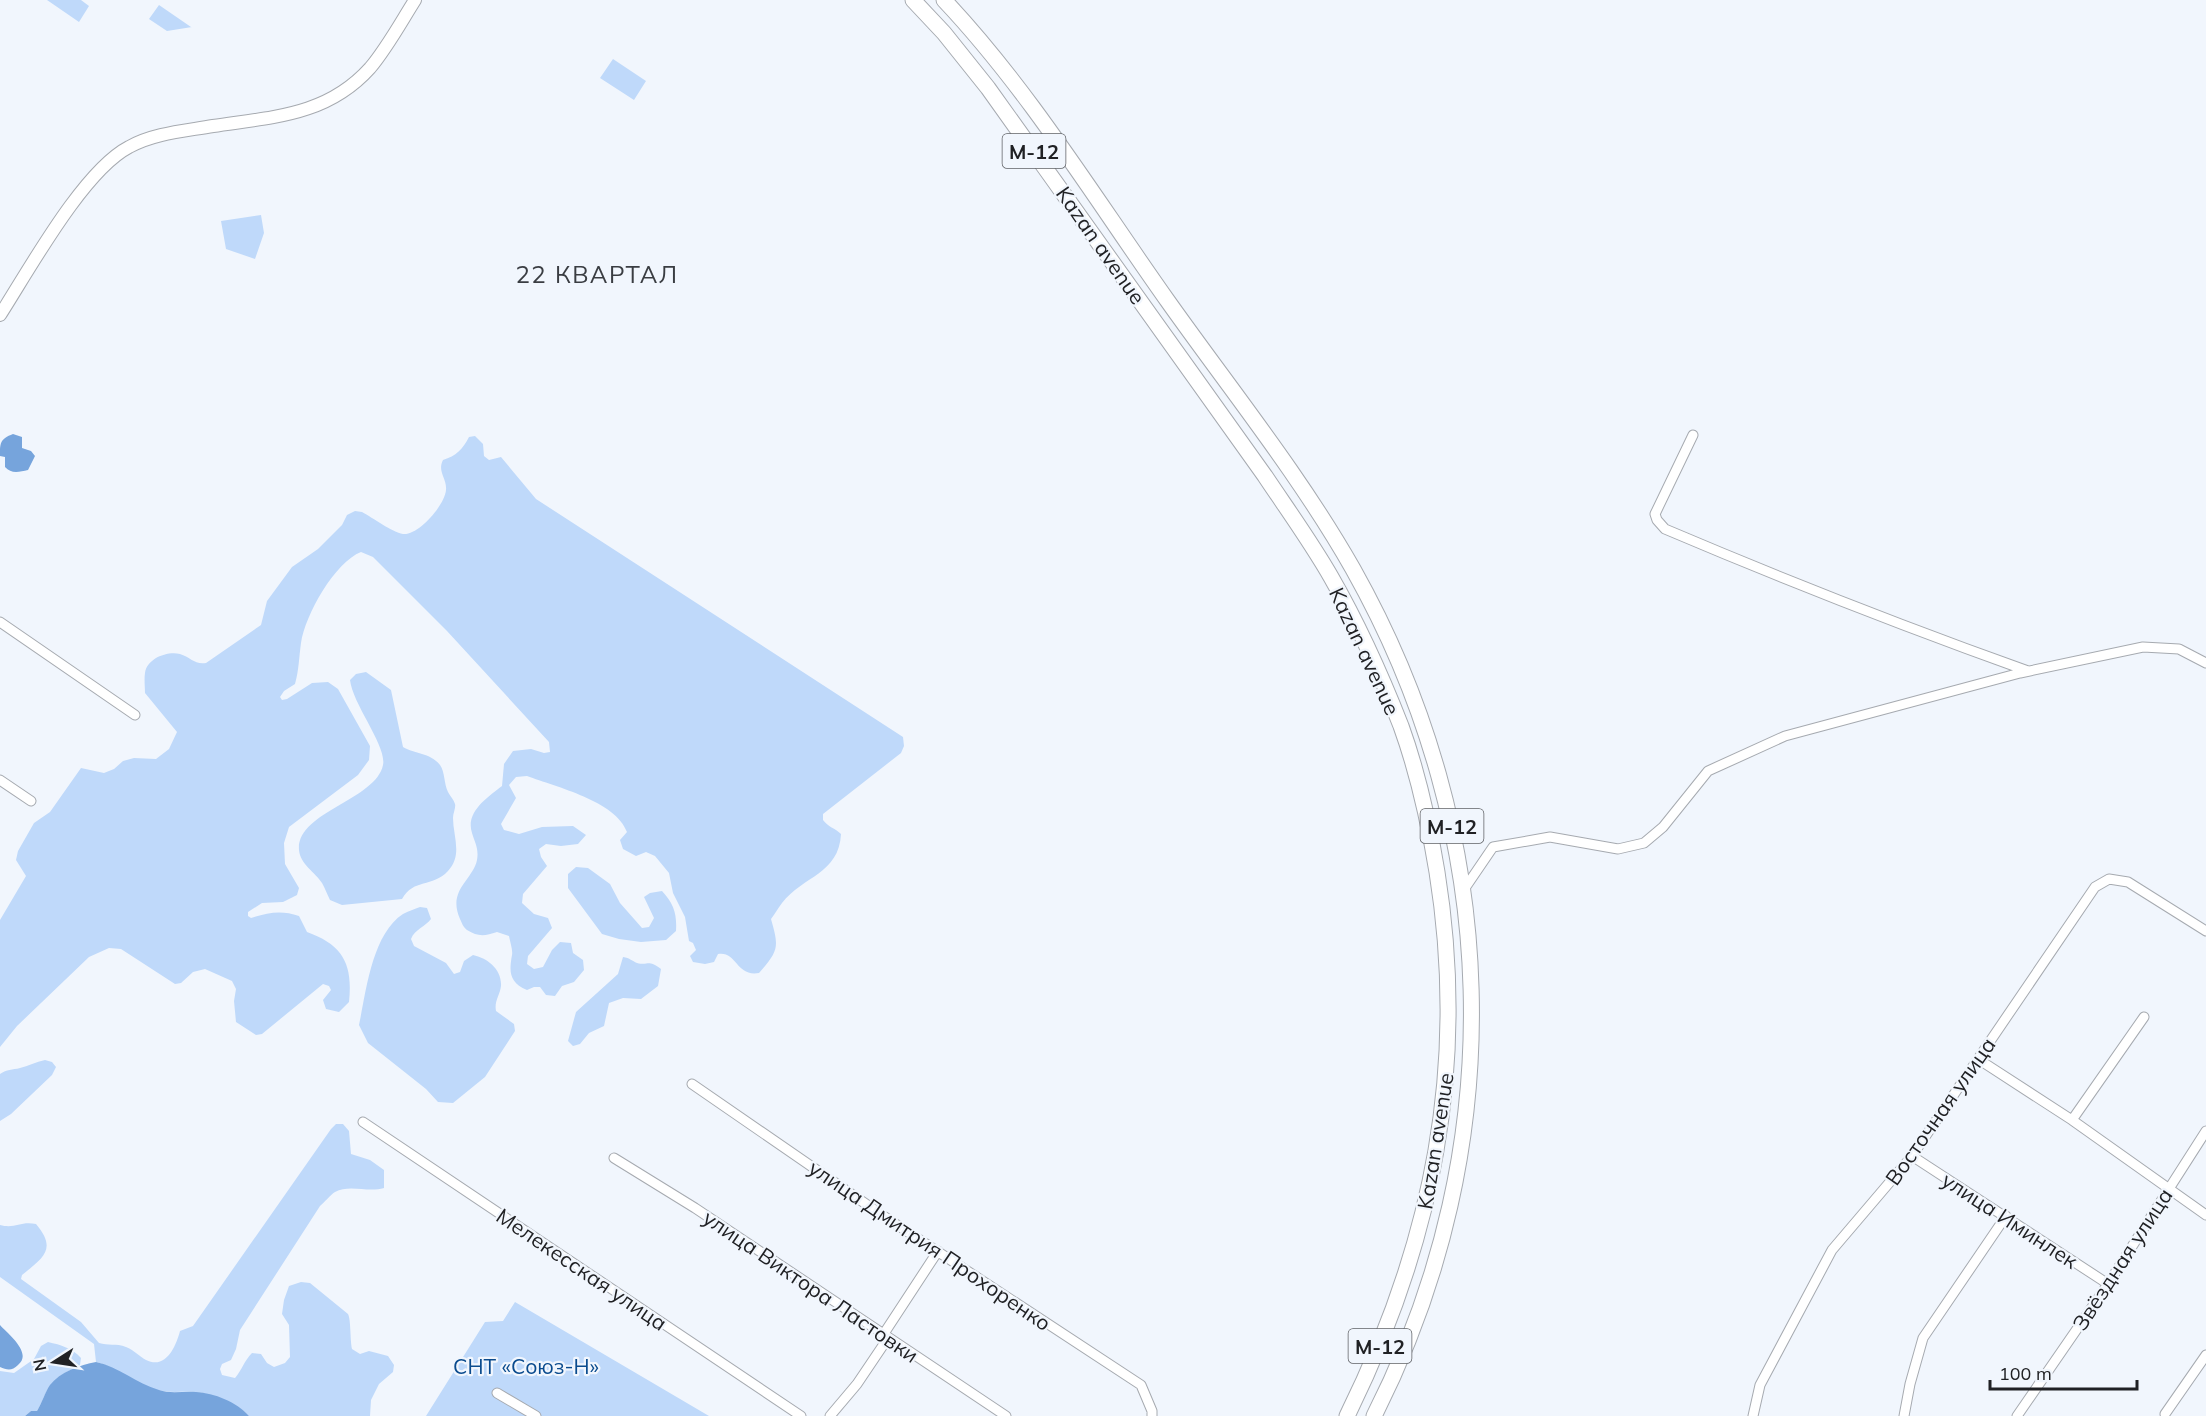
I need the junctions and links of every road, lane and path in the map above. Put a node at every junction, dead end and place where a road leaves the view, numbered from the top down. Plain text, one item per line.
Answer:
1 (415, 0) edge
2 (913, 0) edge
3 (944, 0) edge
4 (1166, 298) junction
5 (1146, 309) junction
6 (0, 315) edge
7 (1693, 435) dead end
8 (0, 622) edge
9 (2206, 663) edge
10 (2030, 671) junction
11 (135, 715) dead end
12 (0, 780) edge
13 (31, 801) dead end
14 (1463, 891) junction
15 (2206, 931) edge
16 (2144, 1017) dead end
17 (1978, 1059) junction
18 (692, 1084) dead end
19 (2072, 1120) junction
20 (363, 1122) dead end
21 (2206, 1131) edge
22 (1912, 1156) junction
23 (614, 1158) dead end
24 (2168, 1188) junction
25 (2206, 1215) edge
26 (2006, 1216) junction
27 (938, 1251) junction
28 (2108, 1284) junction
29 (885, 1337) junction
30 (2206, 1355) edge
31 (497, 1393) dead end
32 (2165, 1414) dead end
33 (536, 1416) edge
34 (801, 1416) edge
35 (830, 1416) edge
36 (1006, 1416) edge
37 (1152, 1416) edge
38 (1347, 1416) edge
39 (1374, 1416) edge
40 (1753, 1416) edge
41 (1904, 1416) edge
42 (2017, 1416) edge

1 - 6 street
2 - 5 main road, Kazan avenue / М-12
3 - 4 main road, Kazan avenue / М-12
4 - 5 main road
4 - 14 main road, Kazan avenue / М-12
5 - 38 main road, Kazan avenue / М-12
7 - 10 street
8 - 11 street
9 - 10 street
10 - 14 street
12 - 13 street
14 - 39 main road, Kazan avenue / М-12
15 - 17 street, Восточная улица
16 - 19 street
17 - 19 street
17 - 22 street, Восточная улица
18 - 27 street, улица Дмитрия Прохоренко
19 - 24 street
20 - 34 street, Мелекесская улица
21 - 24 street, Звёздная улица
22 - 26 street, улица Иминлек
22 - 40 street, Восточная улица
23 - 29 street, улица Виктора Ластовки
24 - 25 street
24 - 28 street, Звёздная улица
26 - 28 street, улица Иминлек
26 - 41 street
27 - 29 street
27 - 37 street, улица Дмитрия Прохоренко
28 - 42 street, Звёздная улица
29 - 35 street
29 - 36 street, улица Виктора Ластовки
30 - 32 street
31 - 33 street

